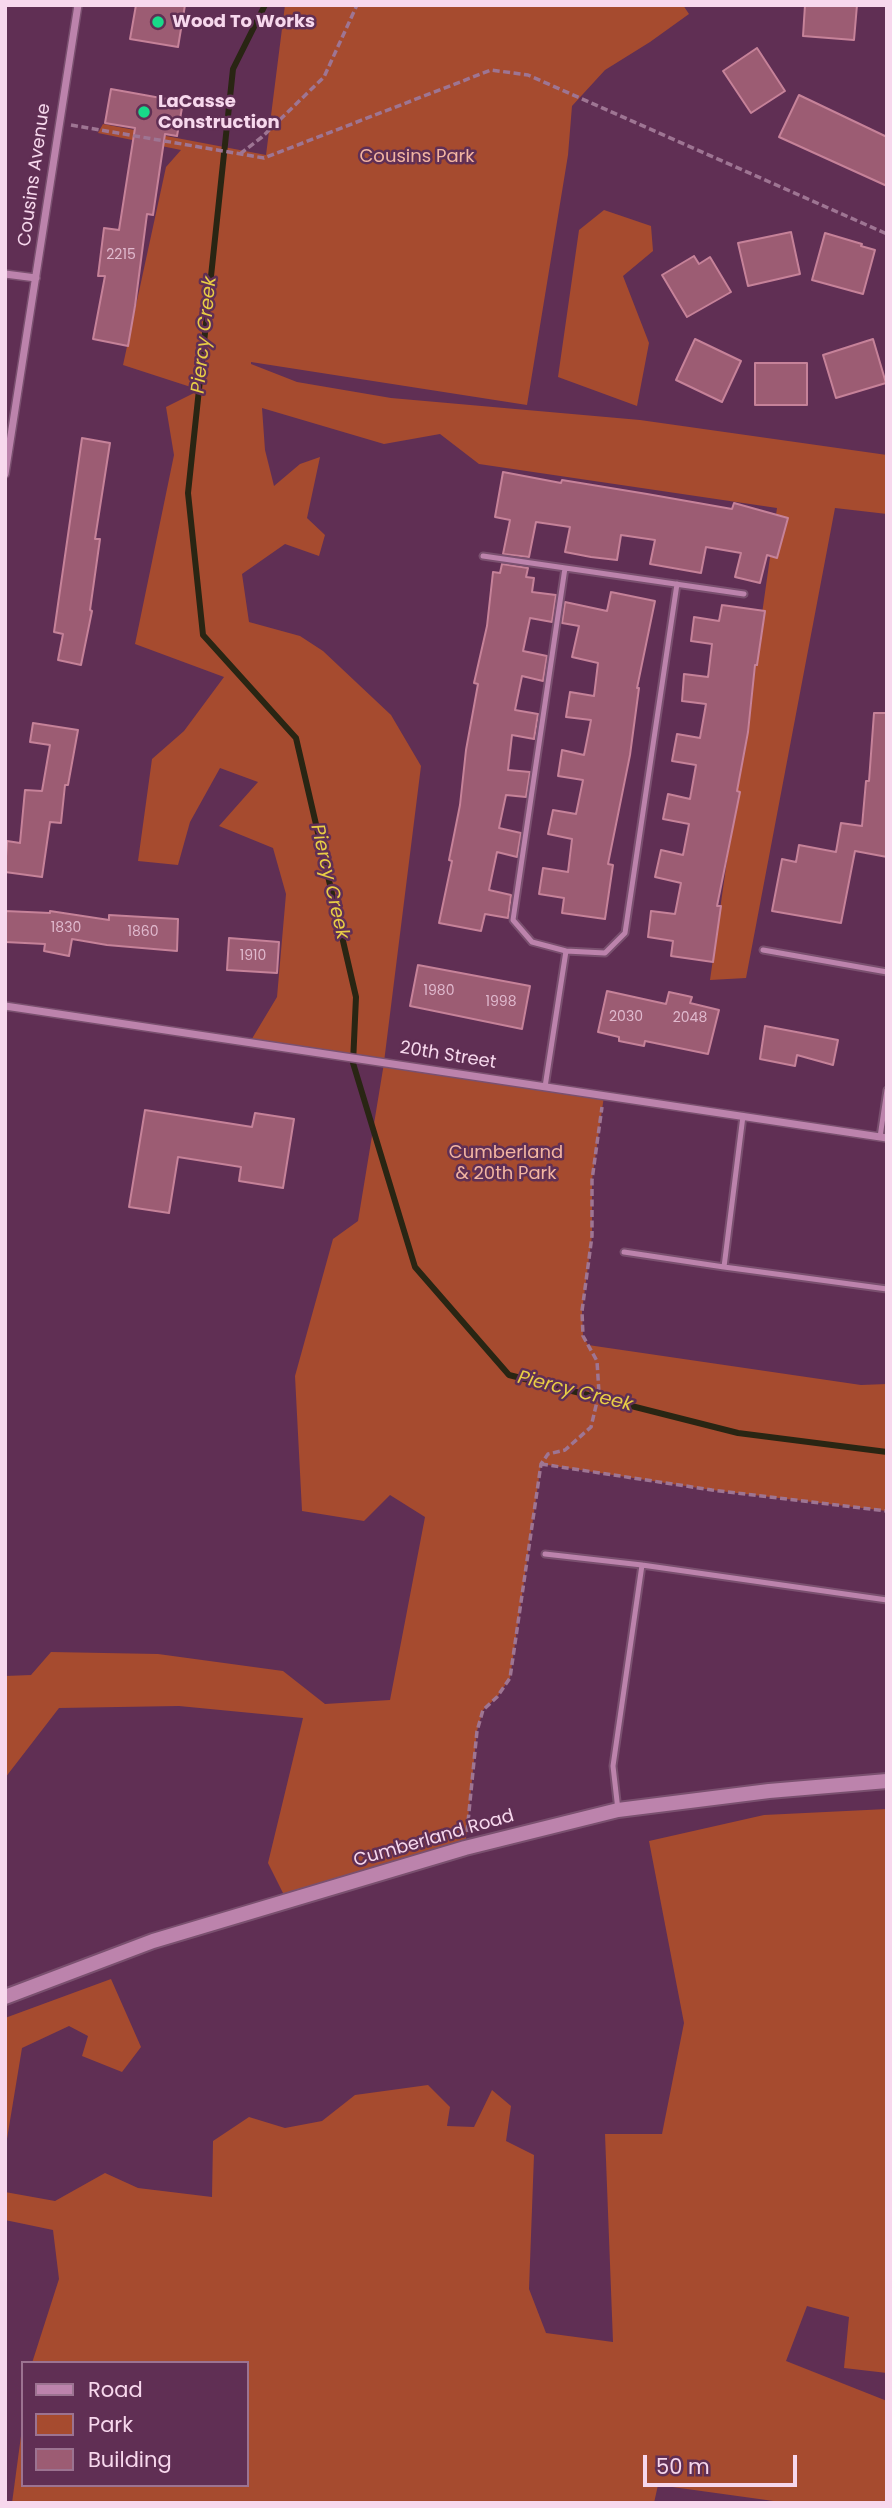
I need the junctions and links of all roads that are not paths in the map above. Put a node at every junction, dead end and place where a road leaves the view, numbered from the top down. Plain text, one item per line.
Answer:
1 (78, 5) edge
2 (5, 274) edge
3 (36, 278) junction
4 (5, 474) edge
5 (483, 556) dead end
6 (565, 568) junction
7 (677, 584) junction
8 (744, 594) dead end
9 (762, 950) dead end
10 (566, 951) junction
11 (887, 972) edge
12 (5, 1006) edge
13 (545, 1087) junction
14 (887, 1090) edge
15 (743, 1116) junction
16 (883, 1137) edge
17 (624, 1252) dead end
18 (724, 1267) junction
19 (887, 1289) edge
20 (545, 1554) dead end
21 (642, 1565) junction
22 (887, 1600) edge
23 (887, 1781) edge
24 (618, 1810) junction
25 (5, 1997) edge

1 - 3 street, Cousins Avenue
2 - 3 street
3 - 4 street, Cousins Avenue
5 - 6 lane
6 - 7 lane
6 - 10 lane
7 - 8 lane
7 - 10 lane
9 - 11 lane
10 - 13 lane
12 - 13 street, 20th Street
13 - 15 street, 20th Street
14 - 16 lane
15 - 16 street, 20th Street
15 - 18 lane
17 - 18 lane
18 - 19 lane
20 - 21 lane
21 - 22 lane
21 - 24 lane
23 - 24 street, Cumberland Road
24 - 25 street, Cumberland Road

